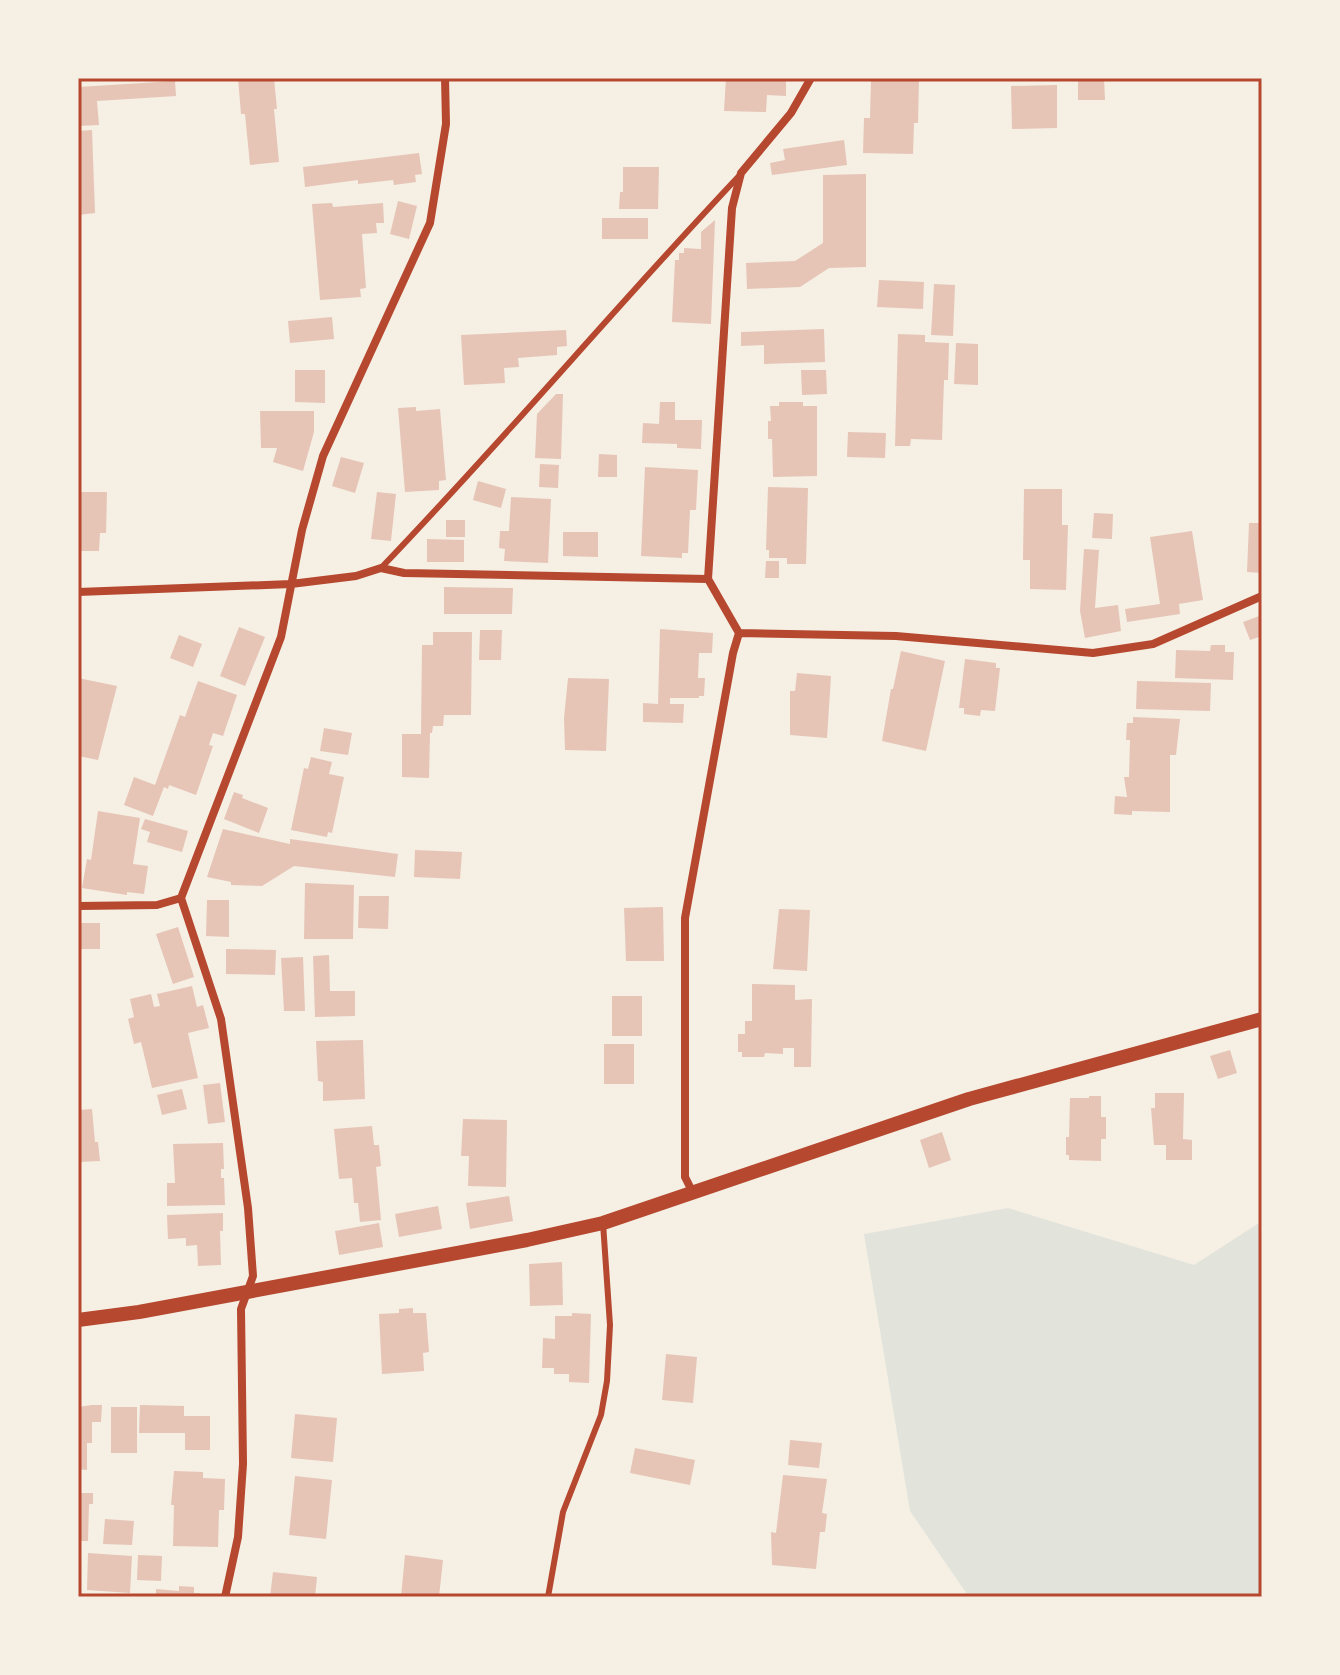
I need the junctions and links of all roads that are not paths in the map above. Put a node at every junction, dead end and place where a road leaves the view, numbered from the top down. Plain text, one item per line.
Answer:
1 (445, 78) edge
2 (811, 78) edge
3 (741, 173) junction
4 (381, 568) junction
5 (708, 579) junction
6 (291, 584) junction
7 (78, 592) edge
8 (1262, 596) edge
9 (739, 633) junction
10 (181, 898) junction
11 (78, 906) edge
12 (1262, 1019) edge
13 (694, 1194) junction
14 (603, 1223) junction
15 (247, 1292) junction
16 (78, 1320) edge
17 (225, 1597) edge
18 (548, 1597) edge

1 - 6 street
2 - 3 street
3 - 4 lane
3 - 5 street
4 - 5 street
4 - 6 street
5 - 9 street
6 - 7 street
6 - 10 street
8 - 9 street
9 - 13 street
10 - 11 street
10 - 15 street
12 - 13 street
13 - 14 street
14 - 15 street
14 - 18 lane
15 - 16 street
15 - 17 street

